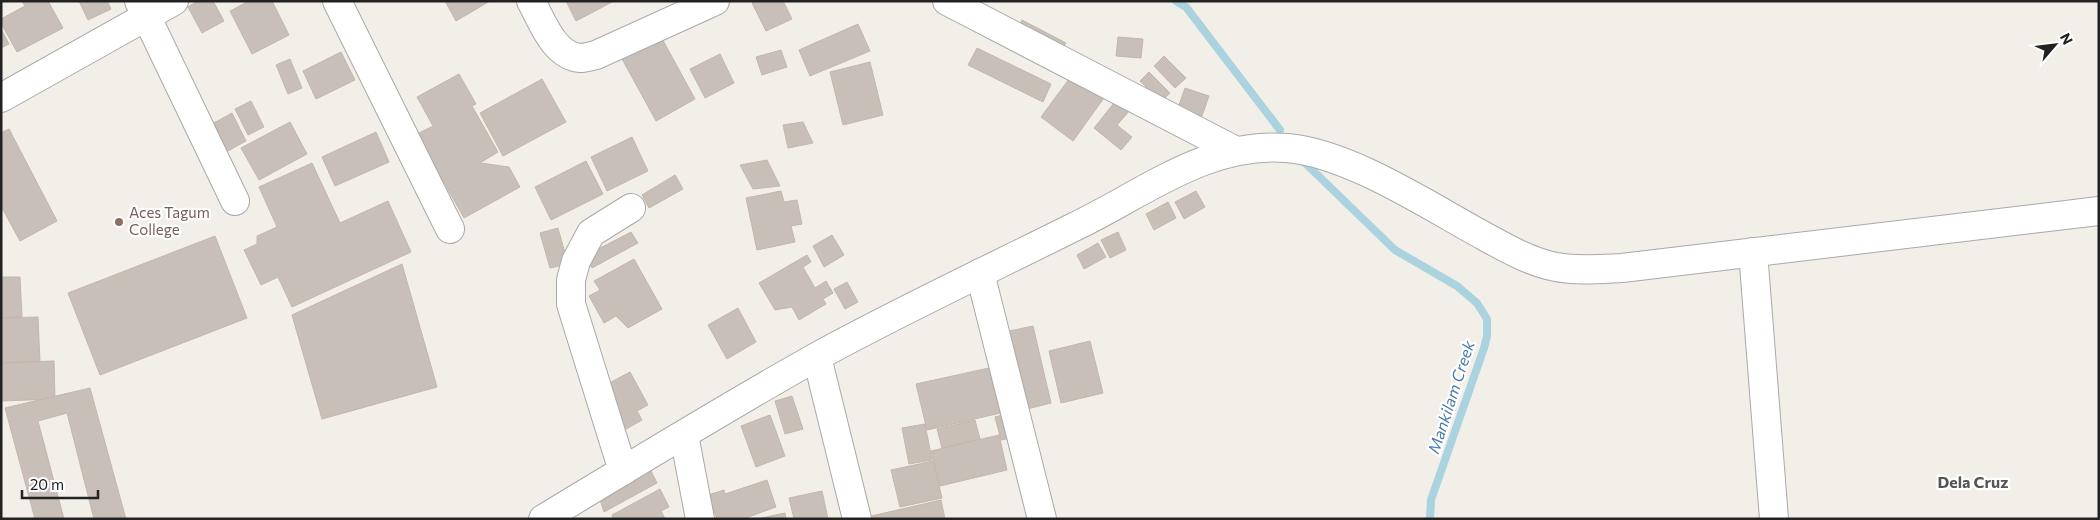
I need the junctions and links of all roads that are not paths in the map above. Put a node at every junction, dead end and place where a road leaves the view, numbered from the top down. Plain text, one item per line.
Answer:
1 (174, 1) edge
2 (337, 1) edge
3 (531, 1) edge
4 (715, 1) edge
5 (947, 1) edge
6 (142, 8) edge
7 (1, 98) edge
8 (1236, 151) junction
9 (235, 201) dead end
10 (631, 208) dead end
11 (2099, 211) edge
12 (450, 229) dead end
13 (1754, 252) junction
14 (980, 273) junction
15 (817, 357) junction
16 (684, 435) junction
17 (622, 471) junction
18 (543, 519) edge
19 (700, 519) edge
20 (857, 519) edge
21 (1042, 519) edge
22 (1774, 519) edge

1 - 6 street
2 - 12 street
3 - 4 street
5 - 8 street
6 - 7 street
6 - 9 street
8 - 13 street
8 - 14 street
10 - 17 street
11 - 13 street
13 - 22 street
14 - 15 street
14 - 21 street
15 - 16 street
15 - 20 street
16 - 17 street
16 - 19 street
17 - 18 street

